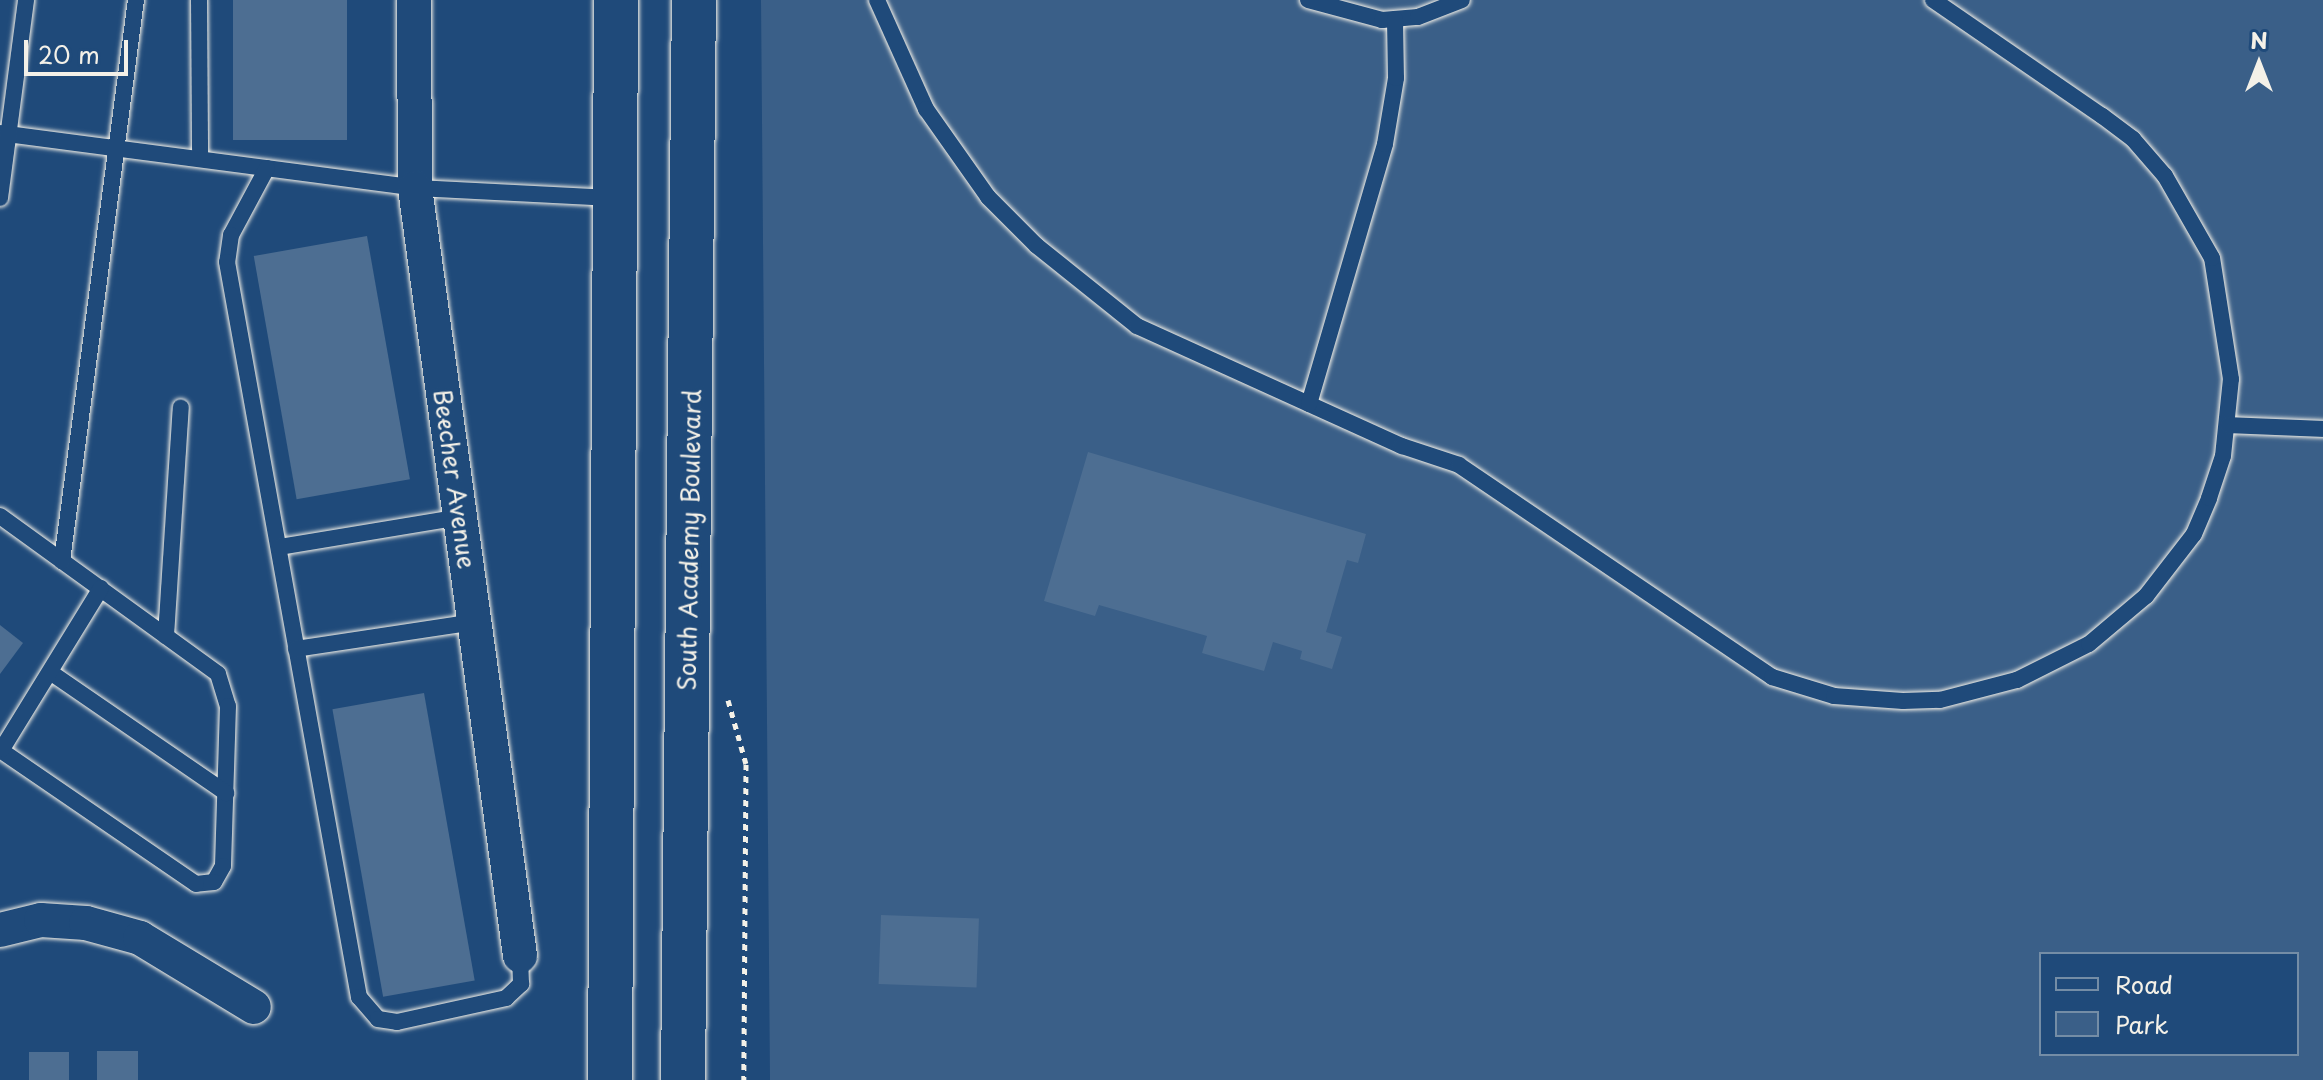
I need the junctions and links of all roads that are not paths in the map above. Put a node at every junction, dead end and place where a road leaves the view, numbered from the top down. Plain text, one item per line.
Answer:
1 (26, 0) edge
2 (136, 0) edge
3 (199, 0) edge
4 (414, 0) edge
5 (616, 0) edge
6 (694, 0) edge
7 (877, 0) edge
8 (1308, 0) edge
9 (1462, 0) edge
10 (1933, 0) edge
11 (1395, 19) junction
12 (4, 133) edge
13 (117, 148) junction
14 (200, 159) junction
15 (267, 168) junction
16 (415, 188) junction
17 (0, 198) edge
18 (615, 198) junction
19 (1309, 404) junction
20 (181, 407) dead end
21 (2228, 425) junction
22 (2323, 429) edge
23 (0, 516) edge
24 (460, 517) junction
25 (279, 547) junction
26 (62, 561) junction
27 (101, 588) junction
28 (475, 622) junction
29 (166, 636) junction
30 (296, 649) junction
31 (50, 672) junction
32 (1, 749) edge
33 (226, 793) junction
34 (0, 930) edge
35 (520, 956) joint
36 (254, 1007) dead end
37 (610, 1080) edge
38 (683, 1080) edge

1 - 12 lane
2 - 13 lane
3 - 14 lane
4 - 16 street, Beecher Avenue
5 - 18 highway
6 - 38 highway, South Academy Boulevard
7 - 19 lane
8 - 11 lane
9 - 11 lane
10 - 21 lane
11 - 19 lane
12 - 13 lane
12 - 17 lane
13 - 14 lane
13 - 26 lane
14 - 15 lane
15 - 16 lane
15 - 25 lane
16 - 18 lane
16 - 24 street, Beecher Avenue
18 - 37 highway
19 - 21 lane
20 - 29 lane
21 - 22 lane
23 - 26 lane
24 - 25 lane
24 - 28 street, Beecher Avenue
25 - 30 lane
26 - 27 lane
27 - 29 lane
27 - 31 lane
28 - 30 lane
28 - 35 street, Beecher Avenue
29 - 33 lane
30 - 35 lane
31 - 32 lane
31 - 33 lane
32 - 33 lane
34 - 36 street

